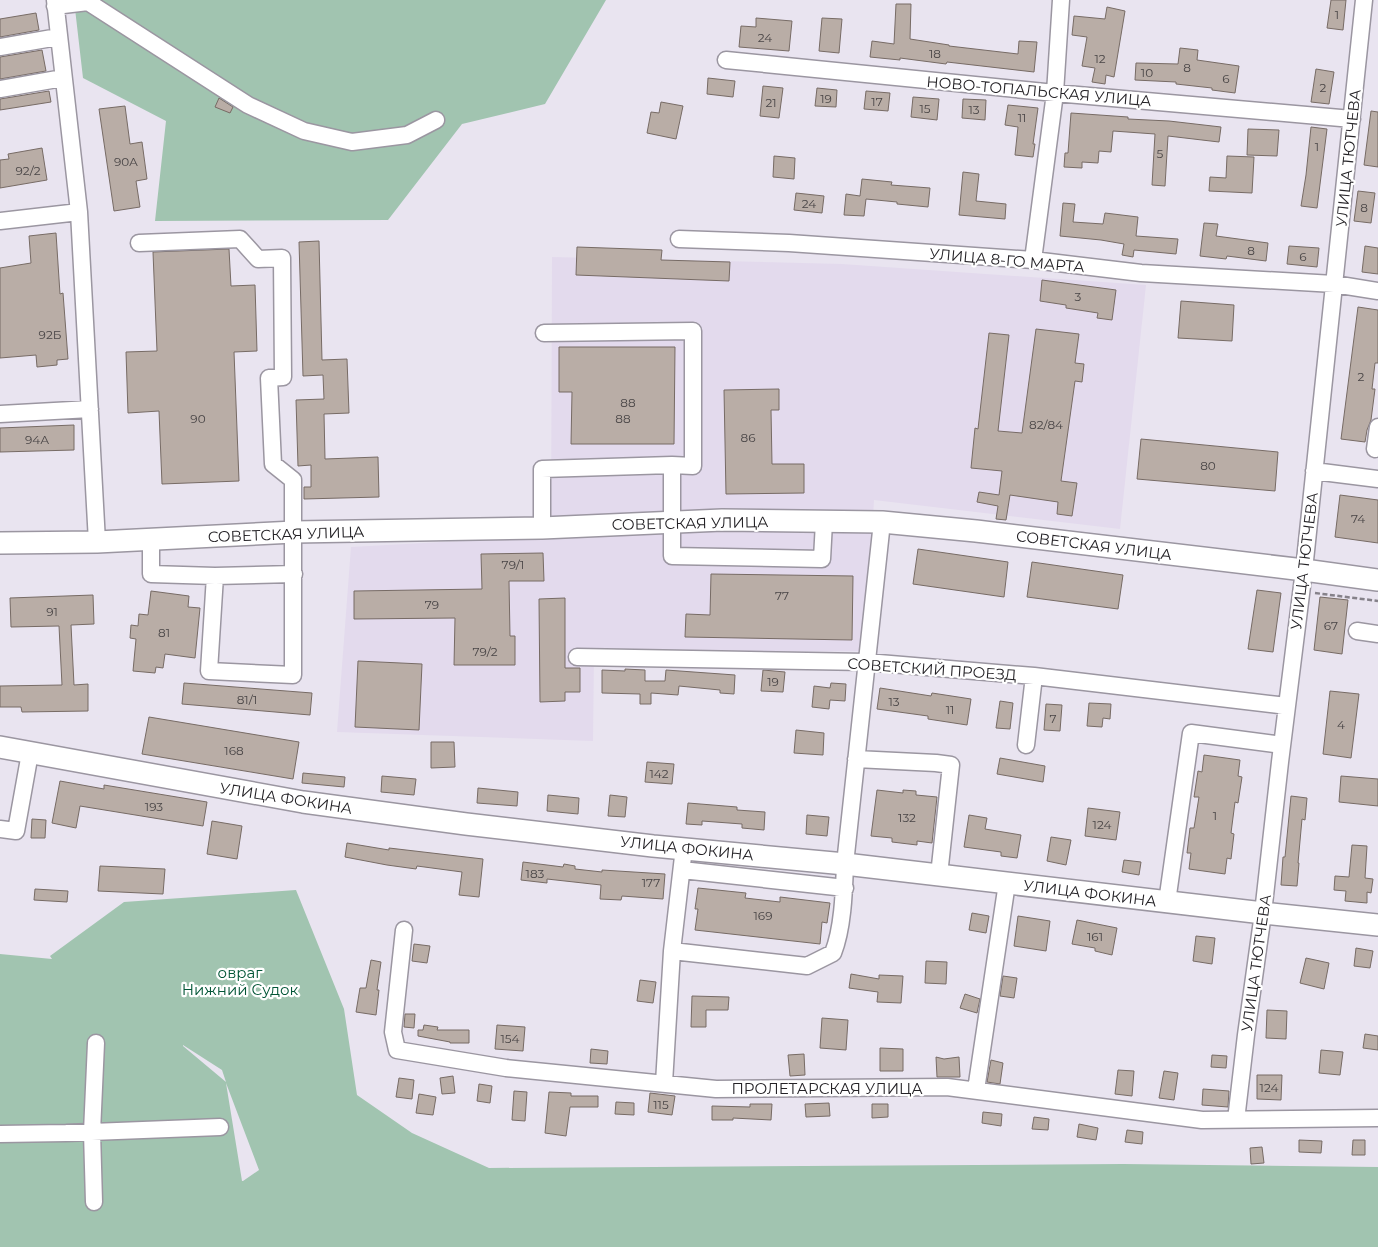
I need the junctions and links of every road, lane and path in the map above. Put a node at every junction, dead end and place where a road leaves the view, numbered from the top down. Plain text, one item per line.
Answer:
1 (1061, 0) edge
2 (1364, 0) edge
3 (89, 1) edge
4 (55, 3) edge
5 (58, 37) junction
6 (0, 47) edge
7 (726, 60) dead end
8 (63, 78) junction
9 (0, 89) edge
10 (1055, 93) junction
11 (1352, 119) junction
12 (436, 120) dead end
13 (79, 212) junction
14 (0, 221) edge
15 (679, 239) dead end
16 (139, 243) dead end
17 (1033, 260) junction
18 (1334, 284) junction
19 (1378, 291) edge
20 (544, 333) dead end
21 (90, 409) junction
22 (0, 414) edge
23 (1378, 427) edge
24 (1375, 449) dead end
25 (672, 466) junction
26 (1314, 471) junction
27 (1378, 478) edge
28 (673, 521) junction
29 (824, 522) junction
30 (882, 522) junction
31 (542, 528) junction
32 (294, 532) junction
33 (151, 539) junction
34 (97, 542) junction
35 (0, 543) edge
36 (1304, 570) junction
37 (294, 574) junction
38 (215, 576) junction
39 (1378, 580) edge
40 (1313, 593) dead end
41 (1378, 600) edge
42 (1357, 631) dead end
43 (1378, 634) edge
44 (577, 657) dead end
45 (867, 662) junction
46 (1034, 676) junction
47 (1286, 706) junction
48 (1282, 744) junction
49 (1026, 745) dead end
50 (0, 747) edge
51 (30, 753) junction
52 (856, 759) junction
53 (0, 829) edge
54 (684, 848) junction
55 (845, 864) junction
56 (682, 870) junction
57 (939, 875) junction
58 (1007, 883) junction
59 (844, 888) junction
60 (1166, 902) junction
61 (1263, 913) junction
62 (1378, 925) edge
63 (404, 930) dead end
64 (672, 951) junction
65 (96, 1043) dead end
66 (664, 1083) junction
67 (976, 1090) junction
68 (1378, 1118) edge
69 (1236, 1120) junction
70 (220, 1127) dead end
71 (92, 1132) junction
72 (0, 1134) edge
73 (94, 1202) dead end

1 - 10 street
2 - 11 street, УЛИЦА ТЮТЧЕВА
3 - 4 street
3 - 12 street
4 - 5 street
5 - 6 street
5 - 8 street
7 - 10 street, НОВО-ТОПАЛЬСКАЯ УЛИЦА
8 - 9 street
8 - 13 street
10 - 11 street, НОВО-ТОПАЛЬСКАЯ УЛИЦА
10 - 17 street
11 - 18 street, УЛИЦА ТЮТЧЕВА
13 - 14 street
13 - 21 street
15 - 17 street, УЛИЦА 8-ГО МАРТА
16 - 32 street
17 - 18 street, УЛИЦА 8-ГО МАРТА
18 - 19 street, УЛИЦА 8-ГО МАРТА
18 - 26 street, УЛИЦА ТЮТЧЕВА
20 - 25 street
21 - 22 street
21 - 34 street
23 - 24 street
25 - 28 street
25 - 31 street
26 - 27 street
26 - 36 street, УЛИЦА ТЮТЧЕВА
28 - 29 main road, СОВЕТСКАЯ УЛИЦА
28 - 29 street
28 - 31 main road, СОВЕТСКАЯ УЛИЦА
29 - 30 main road, СОВЕТСКАЯ УЛИЦА
30 - 36 main road, СОВЕТСКАЯ УЛИЦА
30 - 45 street
31 - 32 main road, СОВЕТСКАЯ УЛИЦА
32 - 33 main road, СОВЕТСКАЯ УЛИЦА
32 - 37 street
33 - 34 main road, СОВЕТСКАЯ УЛИЦА
33 - 38 street
34 - 35 main road, СОВЕТСКАЯ УЛИЦА
36 - 39 main road, СОВЕТСКАЯ УЛИЦА
36 - 47 street, УЛИЦА ТЮТЧЕВА
37 - 38 street
37 - 38 street
40 - 41 path
42 - 43 street
44 - 45 street, СОВЕТСКИЙ ПРОЕЗД
45 - 46 street, СОВЕТСКИЙ ПРОЕЗД
45 - 52 street
46 - 47 street, СОВЕТСКИЙ ПРОЕЗД
46 - 49 street
47 - 48 street, УЛИЦА ТЮТЧЕВА
48 - 60 street
48 - 61 street, УЛИЦА ТЮТЧЕВА
50 - 51 main road, УЛИЦА ФОКИНА
51 - 53 street
51 - 54 main road, УЛИЦА ФОКИНА
52 - 55 street
52 - 57 street
54 - 55 main road, УЛИЦА ФОКИНА
54 - 56 street
55 - 57 main road, УЛИЦА ФОКИНА
55 - 59 street
56 - 59 street
56 - 64 street
57 - 58 main road, УЛИЦА ФОКИНА
58 - 60 main road, УЛИЦА ФОКИНА
58 - 67 street
59 - 64 street
60 - 61 main road, УЛИЦА ФОКИНА
61 - 62 main road, УЛИЦА ФОКИНА
61 - 69 street, УЛИЦА ТЮТЧЕВА
63 - 66 street, ПРОЛЕТАРСКАЯ УЛИЦА
64 - 66 street
65 - 71 street
66 - 67 street, ПРОЛЕТАРСКАЯ УЛИЦА
67 - 69 street, ПРОЛЕТАРСКАЯ УЛИЦА
68 - 69 street, ПРОЛЕТАРСКАЯ УЛИЦА
70 - 71 street
71 - 72 street
71 - 73 street

